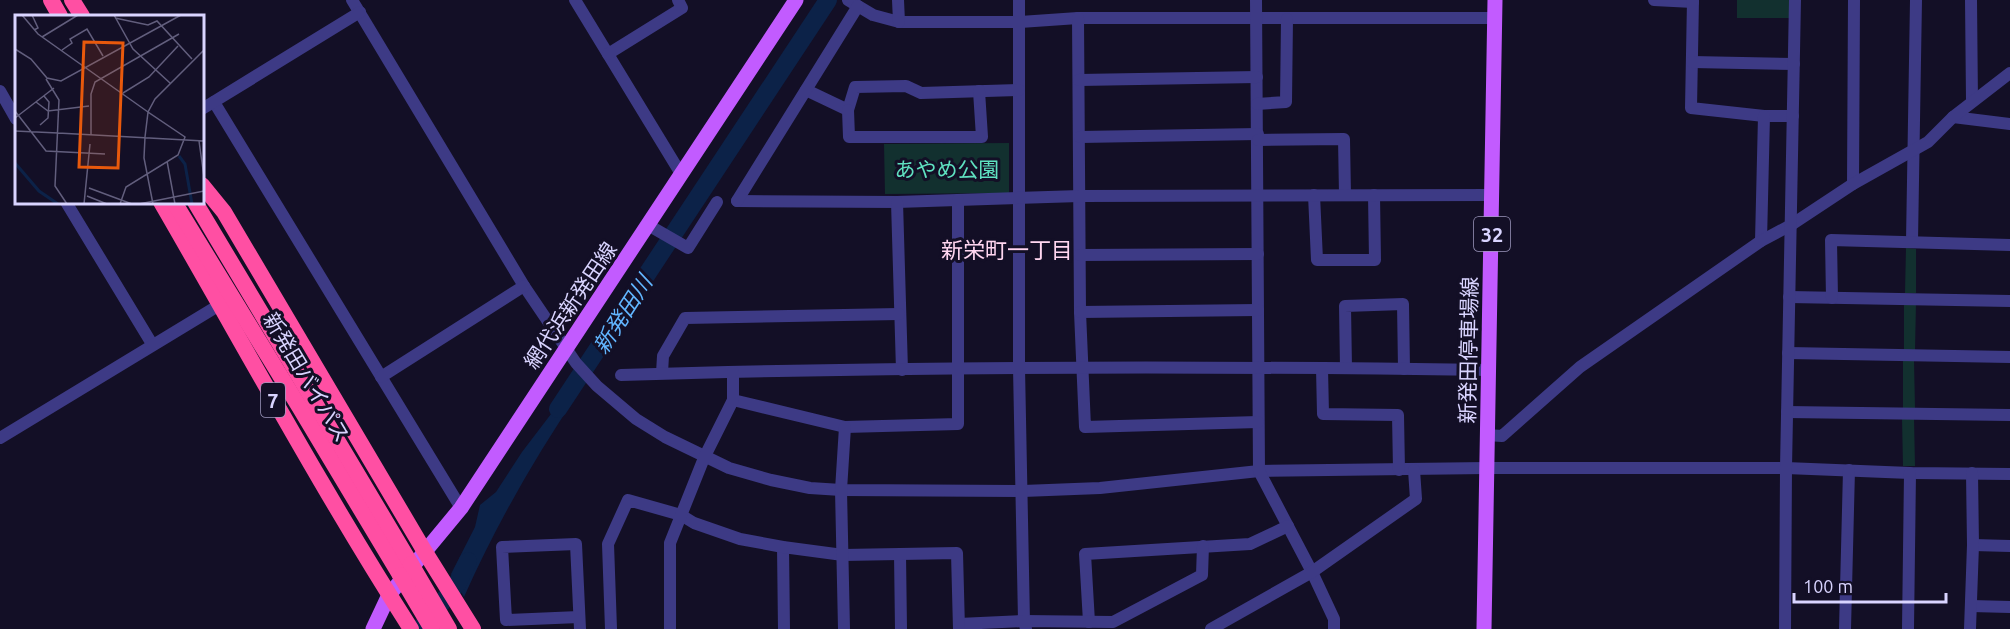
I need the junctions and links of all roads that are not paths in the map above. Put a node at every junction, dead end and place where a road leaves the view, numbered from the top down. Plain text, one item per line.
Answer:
1 (51, 0) edge
2 (72, 0) edge
3 (352, 0) edge
4 (575, 0) edge
5 (678, 0) edge
6 (796, 0) edge
7 (898, 0) edge
8 (1020, 0) edge
9 (1256, 0) edge
10 (1494, 0) edge
11 (1654, 0) edge
12 (1795, 0) edge
13 (1854, 0) edge
14 (1916, 0) edge
15 (1971, 0) edge
16 (1694, 1) edge
17 (853, 3) edge
18 (360, 12) junction
19 (59, 15) edge
20 (81, 15) edge
21 (1078, 18) junction
22 (1494, 18) junction
23 (1287, 19) junction
24 (1256, 20) junction
25 (899, 22) junction
26 (1020, 22) junction
27 (608, 54) junction
28 (1692, 62) junction
29 (1794, 64) junction
30 (2010, 73) edge
31 (1257, 77) junction
32 (1079, 80) junction
33 (806, 90) junction
34 (1019, 90) junction
35 (0, 91) edge
36 (979, 91) junction
37 (1972, 101) junction
38 (214, 102) junction
39 (1257, 104) junction
40 (204, 108) edge
41 (848, 110) junction
42 (1764, 116) junction
43 (1793, 116) junction
44 (15, 117) edge
45 (1953, 117) junction
46 (2010, 124) edge
47 (1080, 137) junction
48 (1258, 137) junction
49 (1913, 151) junction
50 (681, 174) junction
51 (1853, 184) junction
52 (204, 187) edge
53 (1258, 195) junction
54 (1314, 195) junction
55 (1345, 195) junction
56 (1374, 195) junction
57 (1492, 195) junction
58 (1080, 196) junction
59 (1020, 197) junction
60 (958, 200) junction
61 (717, 202) dead end
62 (897, 202) junction
63 (67, 204) edge
64 (162, 204) edge
65 (175, 204) edge
66 (196, 204) edge
67 (648, 225) junction
68 (1791, 225) junction
69 (1761, 241) junction
70 (1912, 241) junction
71 (2010, 245) edge
72 (1258, 254) junction
73 (1080, 255) junction
74 (524, 286) junction
75 (1789, 297) junction
76 (1832, 298) junction
77 (2010, 301) edge
78 (221, 304) junction
79 (1258, 310) junction
80 (1080, 312) junction
81 (899, 314) junction
82 (152, 344) junction
83 (565, 350) junction
84 (1788, 353) junction
85 (2010, 357) edge
86 (1258, 367) junction
87 (1019, 368) junction
88 (1081, 368) junction
89 (1322, 368) junction
90 (1346, 368) junction
91 (959, 369) junction
92 (1404, 369) junction
93 (902, 370) junction
94 (1489, 370) junction
95 (734, 372) junction
96 (662, 373) junction
97 (621, 375) dead end
98 (381, 377) junction
99 (733, 399) junction
100 (308, 405) junction
101 (1787, 412) junction
102 (2010, 416) edge
103 (1258, 422) junction
104 (845, 427) junction
105 (1487, 435) junction
106 (0, 438) edge
107 (704, 458) junction
108 (1486, 468) junction
109 (1786, 468) junction
110 (1399, 470) junction
111 (1414, 470) junction
112 (1849, 470) junction
113 (1258, 471) junction
114 (1910, 473) junction
115 (1972, 473) junction
116 (2010, 474) edge
117 (841, 490) junction
118 (1023, 491) junction
119 (461, 508) junction
120 (681, 515) junction
121 (1288, 526) junction
122 (1973, 545) junction
123 (1203, 546) junction
124 (2010, 546) edge
125 (783, 547) junction
126 (425, 552) junction
127 (900, 554) junction
128 (843, 555) junction
129 (405, 570) junction
130 (1312, 572) junction
131 (389, 595) junction
132 (1971, 606) junction
133 (2010, 607) edge
134 (1089, 622) junction
135 (580, 623) edge
136 (1025, 625) edge
137 (409, 626) edge
138 (959, 626) edge
139 (373, 629) edge
140 (432, 629) edge
141 (449, 629) edge
142 (473, 629) edge
143 (611, 629) edge
144 (670, 629) edge
145 (784, 629) edge
146 (844, 629) edge
147 (901, 629) edge
148 (1211, 629) edge
149 (1334, 629) edge
150 (1484, 629) edge
151 (1785, 629) edge
152 (1845, 629) edge
153 (1908, 629) edge
154 (1970, 629) edge

1 - 19 highway
2 - 20 highway
3 - 18 street
4 - 27 street
5 - 27 street
6 - 50 main road, 網代浜新発田線
7 - 25 street
8 - 26 street
9 - 24 street
10 - 22 main road, 新発田停車場線 / 32
11 - 16 street
12 - 29 street
13 - 51 street
14 - 49 street
15 - 37 street
16 - 28 street
17 - 25 street
17 - 33 street
18 - 38 street
18 - 74 street
21 - 24 street
21 - 26 street
21 - 32 street
22 - 23 street
22 - 57 main road, 新発田停車場線 / 32
23 - 24 street
23 - 39 street
24 - 31 street
25 - 26 street
26 - 34 street
27 - 50 street
28 - 29 street
28 - 42 street
29 - 43 street
30 - 37 street
31 - 32 street
31 - 39 street
32 - 47 street
33 - 41 street
33 - 62 street
34 - 36 street
34 - 59 street
35 - 44 street
36 - 41 street
36 - 41 street
37 - 45 street
38 - 40 street
38 - 98 street
39 - 48 street
42 - 43 street
42 - 69 street
43 - 68 street
45 - 46 street
45 - 49 street
47 - 48 street
47 - 58 street
48 - 53 street
48 - 55 street
49 - 51 street
49 - 70 street
50 - 67 main road, 網代浜新発田線
51 - 68 street
52 - 126 highway
53 - 54 street
53 - 58 street
53 - 72 street
54 - 55 street
54 - 56 street
55 - 56 street
56 - 57 street
57 - 94 main road, 新発田停車場線 / 32
58 - 59 street
58 - 73 street
59 - 60 street
59 - 87 street
60 - 62 street
60 - 91 street
61 - 67 street
62 - 81 street
63 - 82 street
64 - 78 highway, 7
65 - 100 highway, 新発田バイパス / 7
66 - 100 highway, 新発田バイパス / 7
67 - 83 main road, 網代浜新発田線
68 - 69 street
68 - 75 street
69 - 105 street
70 - 71 street
70 - 76 street
72 - 73 street
72 - 79 street
73 - 80 street
74 - 83 street
74 - 98 street
75 - 76 street
75 - 84 street
76 - 77 street
78 - 82 street
78 - 131 highway, 7
79 - 80 street
79 - 86 street
80 - 88 street
81 - 93 street
81 - 96 street
82 - 106 street
83 - 107 street
83 - 119 main road, 網代浜新発田線
84 - 85 street
84 - 101 street
86 - 88 street
86 - 89 street
86 - 103 street
87 - 88 street
87 - 91 street
87 - 118 street
88 - 103 street
89 - 90 street
89 - 110 street
90 - 92 street
90 - 92 street
91 - 93 street
91 - 104 street
92 - 94 street
93 - 95 street
94 - 105 main road, 新発田停車場線 / 32
95 - 96 street
95 - 99 street
96 - 97 street
98 - 119 street
99 - 104 street
99 - 107 street
100 - 129 highway, 新発田バイパス / 7
101 - 102 street
101 - 109 street
103 - 113 street
104 - 117 street
105 - 108 main road, 新発田停車場線 / 32
107 - 117 street
107 - 120 street
108 - 109 street
108 - 111 street
108 - 150 main road, 新発田停車場線 / 32
109 - 112 street
109 - 151 street
110 - 111 street
110 - 113 street
111 - 130 street
112 - 114 street
112 - 152 street
113 - 118 street
113 - 121 street
114 - 115 street
114 - 153 street
115 - 116 street
115 - 122 street
117 - 118 street
117 - 128 street
118 - 136 street
119 - 126 main road, 網代浜新発田線
120 - 125 street
120 - 143 street
120 - 144 street
121 - 123 street
121 - 130 street
122 - 124 street
122 - 132 street
123 - 134 street
123 - 134 street
125 - 128 street
125 - 145 street
126 - 131 main road, 網代浜新発田線
126 - 142 highway
127 - 128 street
127 - 138 street
127 - 147 street
128 - 146 street
129 - 140 highway, 7, bridge
129 - 141 highway, 7, bridge
130 - 148 street
130 - 149 street
131 - 137 highway, 7
131 - 139 main road, 網代浜新発田線
132 - 133 street
132 - 154 street
134 - 136 street
135 - 135 street
136 - 138 street

